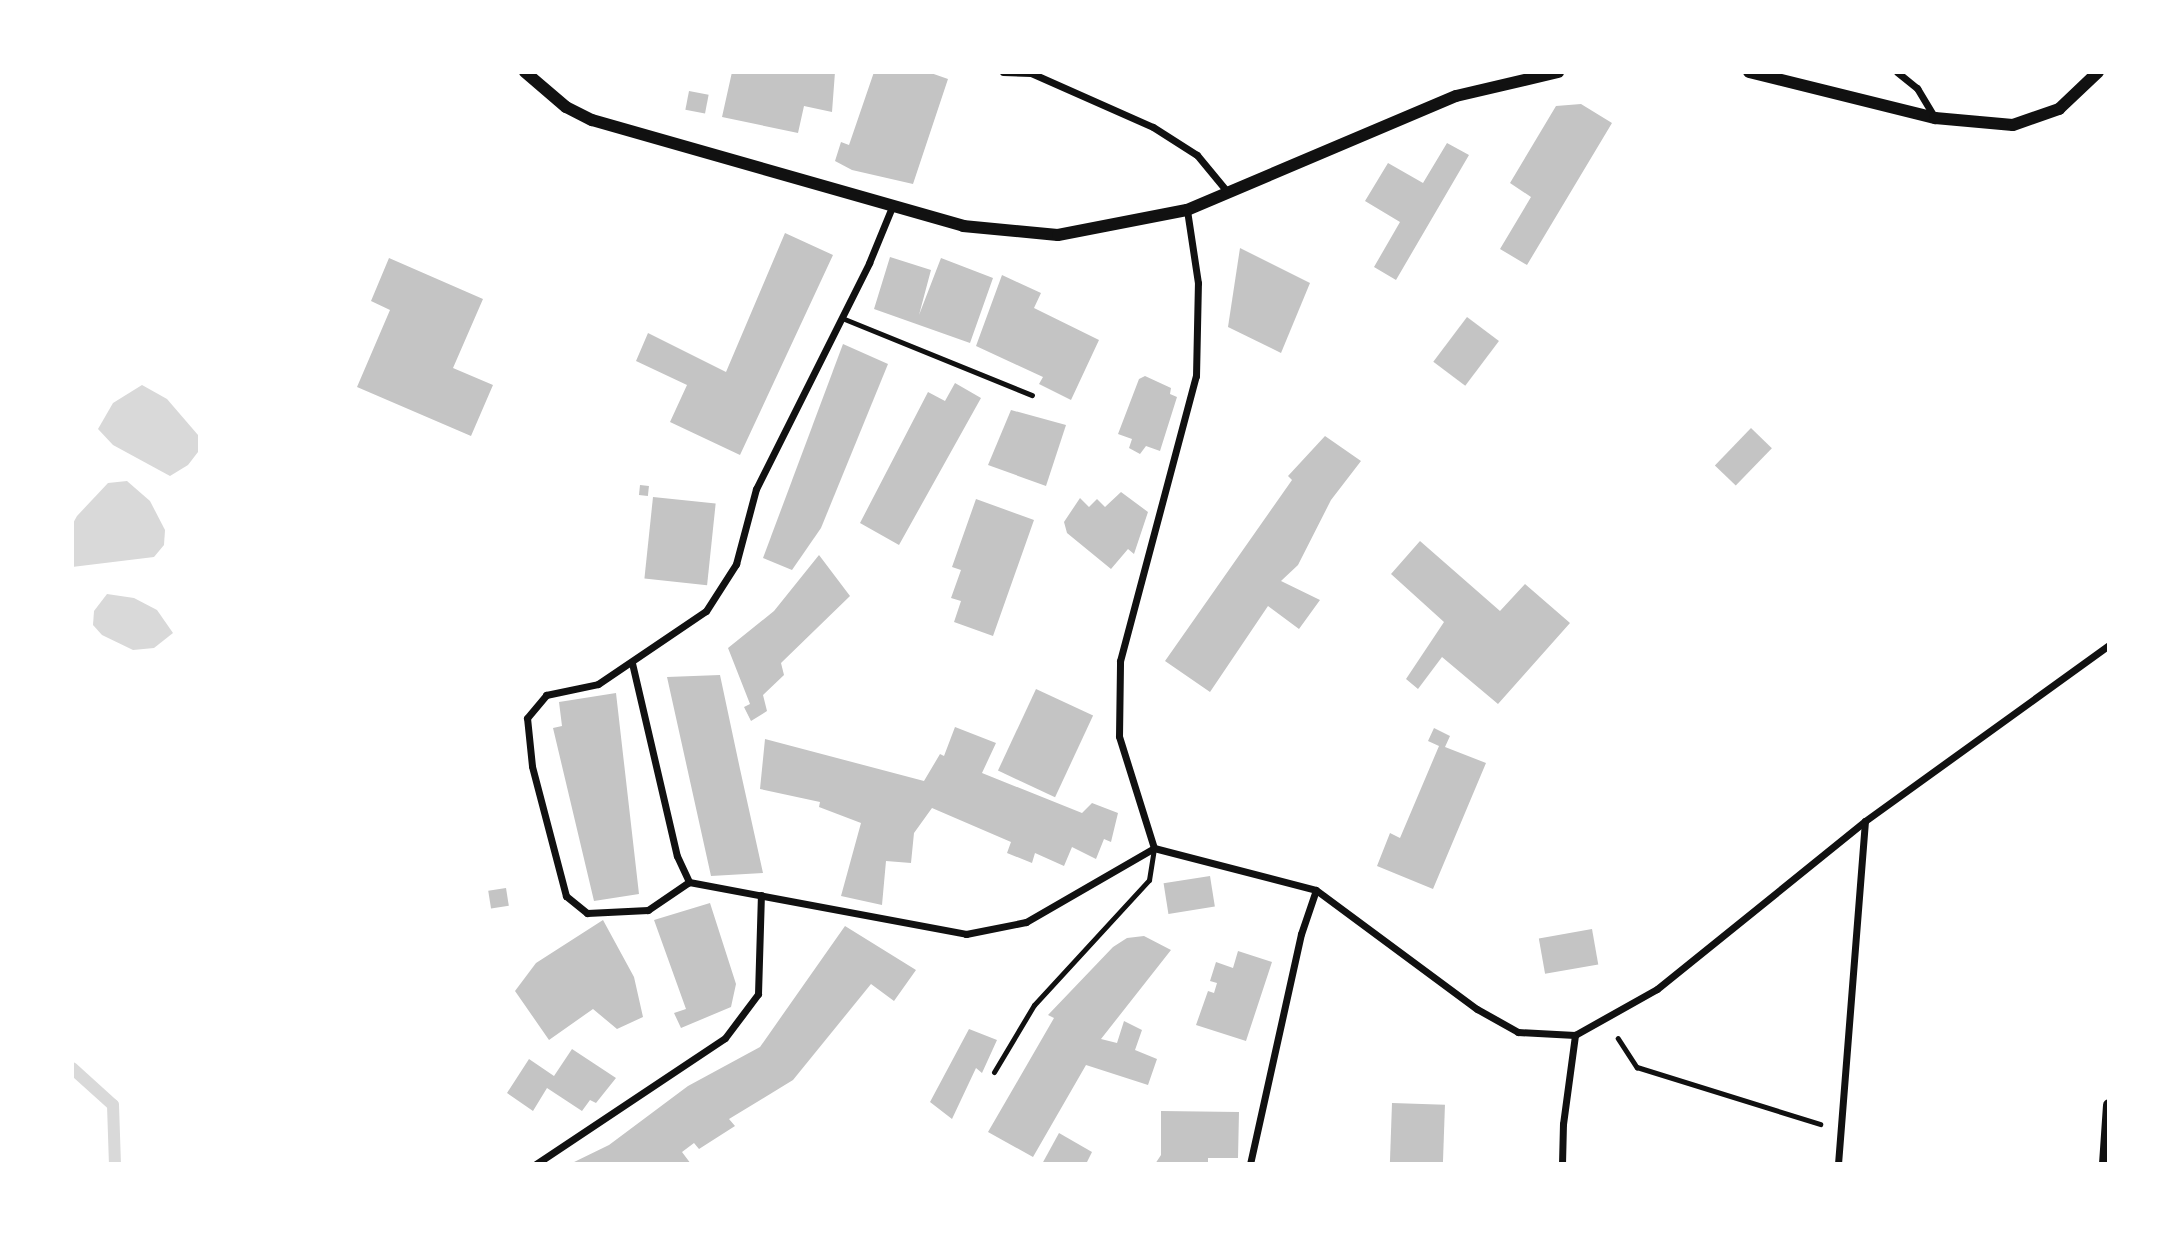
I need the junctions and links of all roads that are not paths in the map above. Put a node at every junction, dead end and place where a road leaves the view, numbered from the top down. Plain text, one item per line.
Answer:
1 (525, 72) edge
2 (1003, 72) edge
3 (1031, 72) edge
4 (1558, 72) edge
5 (1749, 72) edge
6 (1897, 72) edge
7 (2098, 72) edge
8 (1935, 118) junction
9 (1226, 190) junction
10 (892, 207) junction
11 (1186, 210) junction
12 (842, 318) junction
13 (1032, 394) dead end
14 (2109, 645) edge
15 (632, 663) junction
16 (1865, 821) junction
17 (1154, 848) junction
18 (689, 883) junction
19 (1316, 890) junction
20 (761, 895) junction
21 (1576, 1035) junction
22 (994, 1072) dead end
23 (2109, 1105) edge
24 (536, 1164) edge
25 (1250, 1164) edge
26 (1562, 1164) edge
27 (1838, 1164) edge
28 (2105, 1164) edge

1 - 10 street
2 - 3 street
3 - 9 street
4 - 9 street
5 - 8 street
6 - 8 street
7 - 8 street
9 - 11 street
10 - 11 street
10 - 12 street
11 - 17 street
12 - 13 lane
12 - 15 street
14 - 16 street
15 - 18 street
15 - 18 street
16 - 21 street
16 - 27 street
17 - 19 street
17 - 20 street
17 - 22 lane
18 - 20 street
19 - 21 street
19 - 25 street
20 - 24 street
21 - 26 street
23 - 28 street

